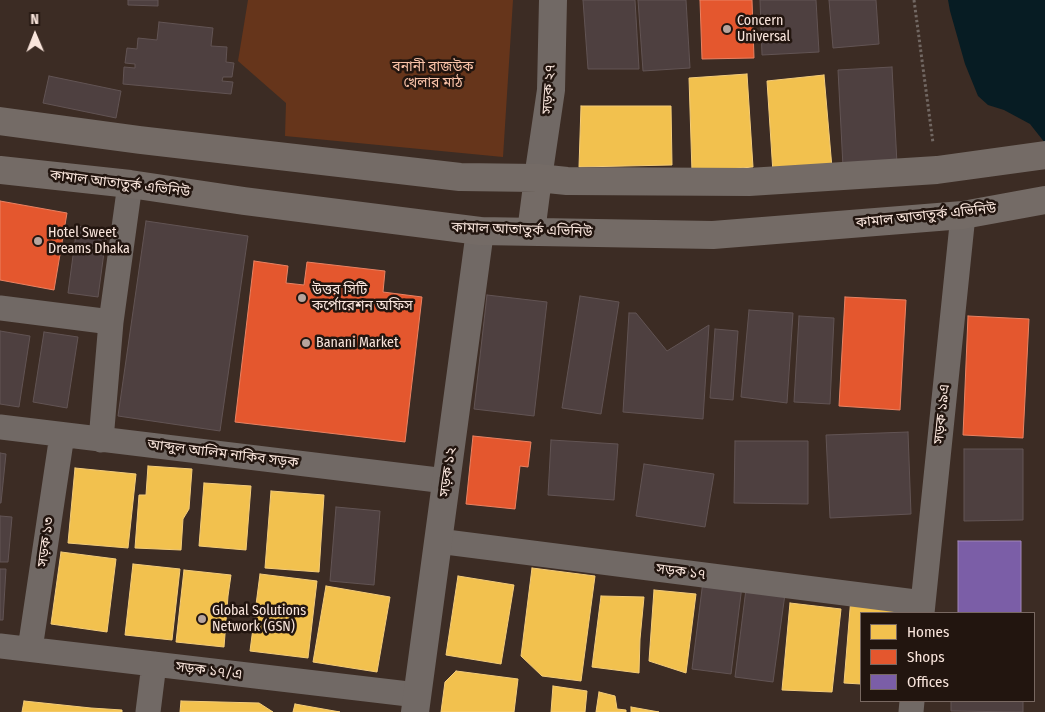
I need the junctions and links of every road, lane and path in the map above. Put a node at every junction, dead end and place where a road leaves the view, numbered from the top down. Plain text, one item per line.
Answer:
1 (553, 0) edge
2 (914, 0) edge
3 (0, 120) edge
4 (1045, 155) edge
5 (946, 169) junction
6 (0, 170) edge
7 (538, 178) junction
8 (130, 184) junction
9 (1045, 200) edge
10 (963, 215) junction
11 (480, 231) junction
12 (531, 232) junction
13 (0, 308) edge
14 (111, 322) junction
15 (0, 428) edge
16 (62, 435) junction
17 (101, 440) junction
18 (446, 480) junction
19 (438, 541) junction
20 (922, 608) edge
21 (0, 646) edge
22 (30, 649) junction
23 (154, 664) junction
24 (416, 704) edge
25 (148, 712) edge

1 - 7 street, সড়ক ২৭
2 - 5 path
3 - 7 main road
4 - 5 main road
5 - 7 main road
6 - 8 main road, কামাল আতাতুর্ক এভিনিউ
7 - 12 main road
8 - 11 main road, কামাল আতাতুর্ক এভিনিউ
8 - 14 street
9 - 10 main road, কামাল আতাতুর্ক এভিনিউ
10 - 12 main road, কামাল আতাতুর্ক এভিনিউ
10 - 20 street, সড়ক ১৯এ
11 - 12 main road, কামাল আতাতুর্ক এভিনিউ
11 - 18 street, সড়ক ১২
13 - 14 street
14 - 17 street
15 - 16 street, আব্দুল আলিম নাকিব সড়ক
16 - 17 street, আব্দুল আলিম নাকিব সড়ক
16 - 22 street, সড়ক ১৩
17 - 18 street, আব্দুল আলিম নাকিব সড়ক
18 - 19 street, সড়ক ১২
19 - 20 street, সড়ক ১৭
19 - 24 street, সড়ক ১২
21 - 22 street, সড়ক ১৭/এ
22 - 23 street, সড়ক ১৭/এ
23 - 24 street, সড়ক ১৭/এ
23 - 25 street

